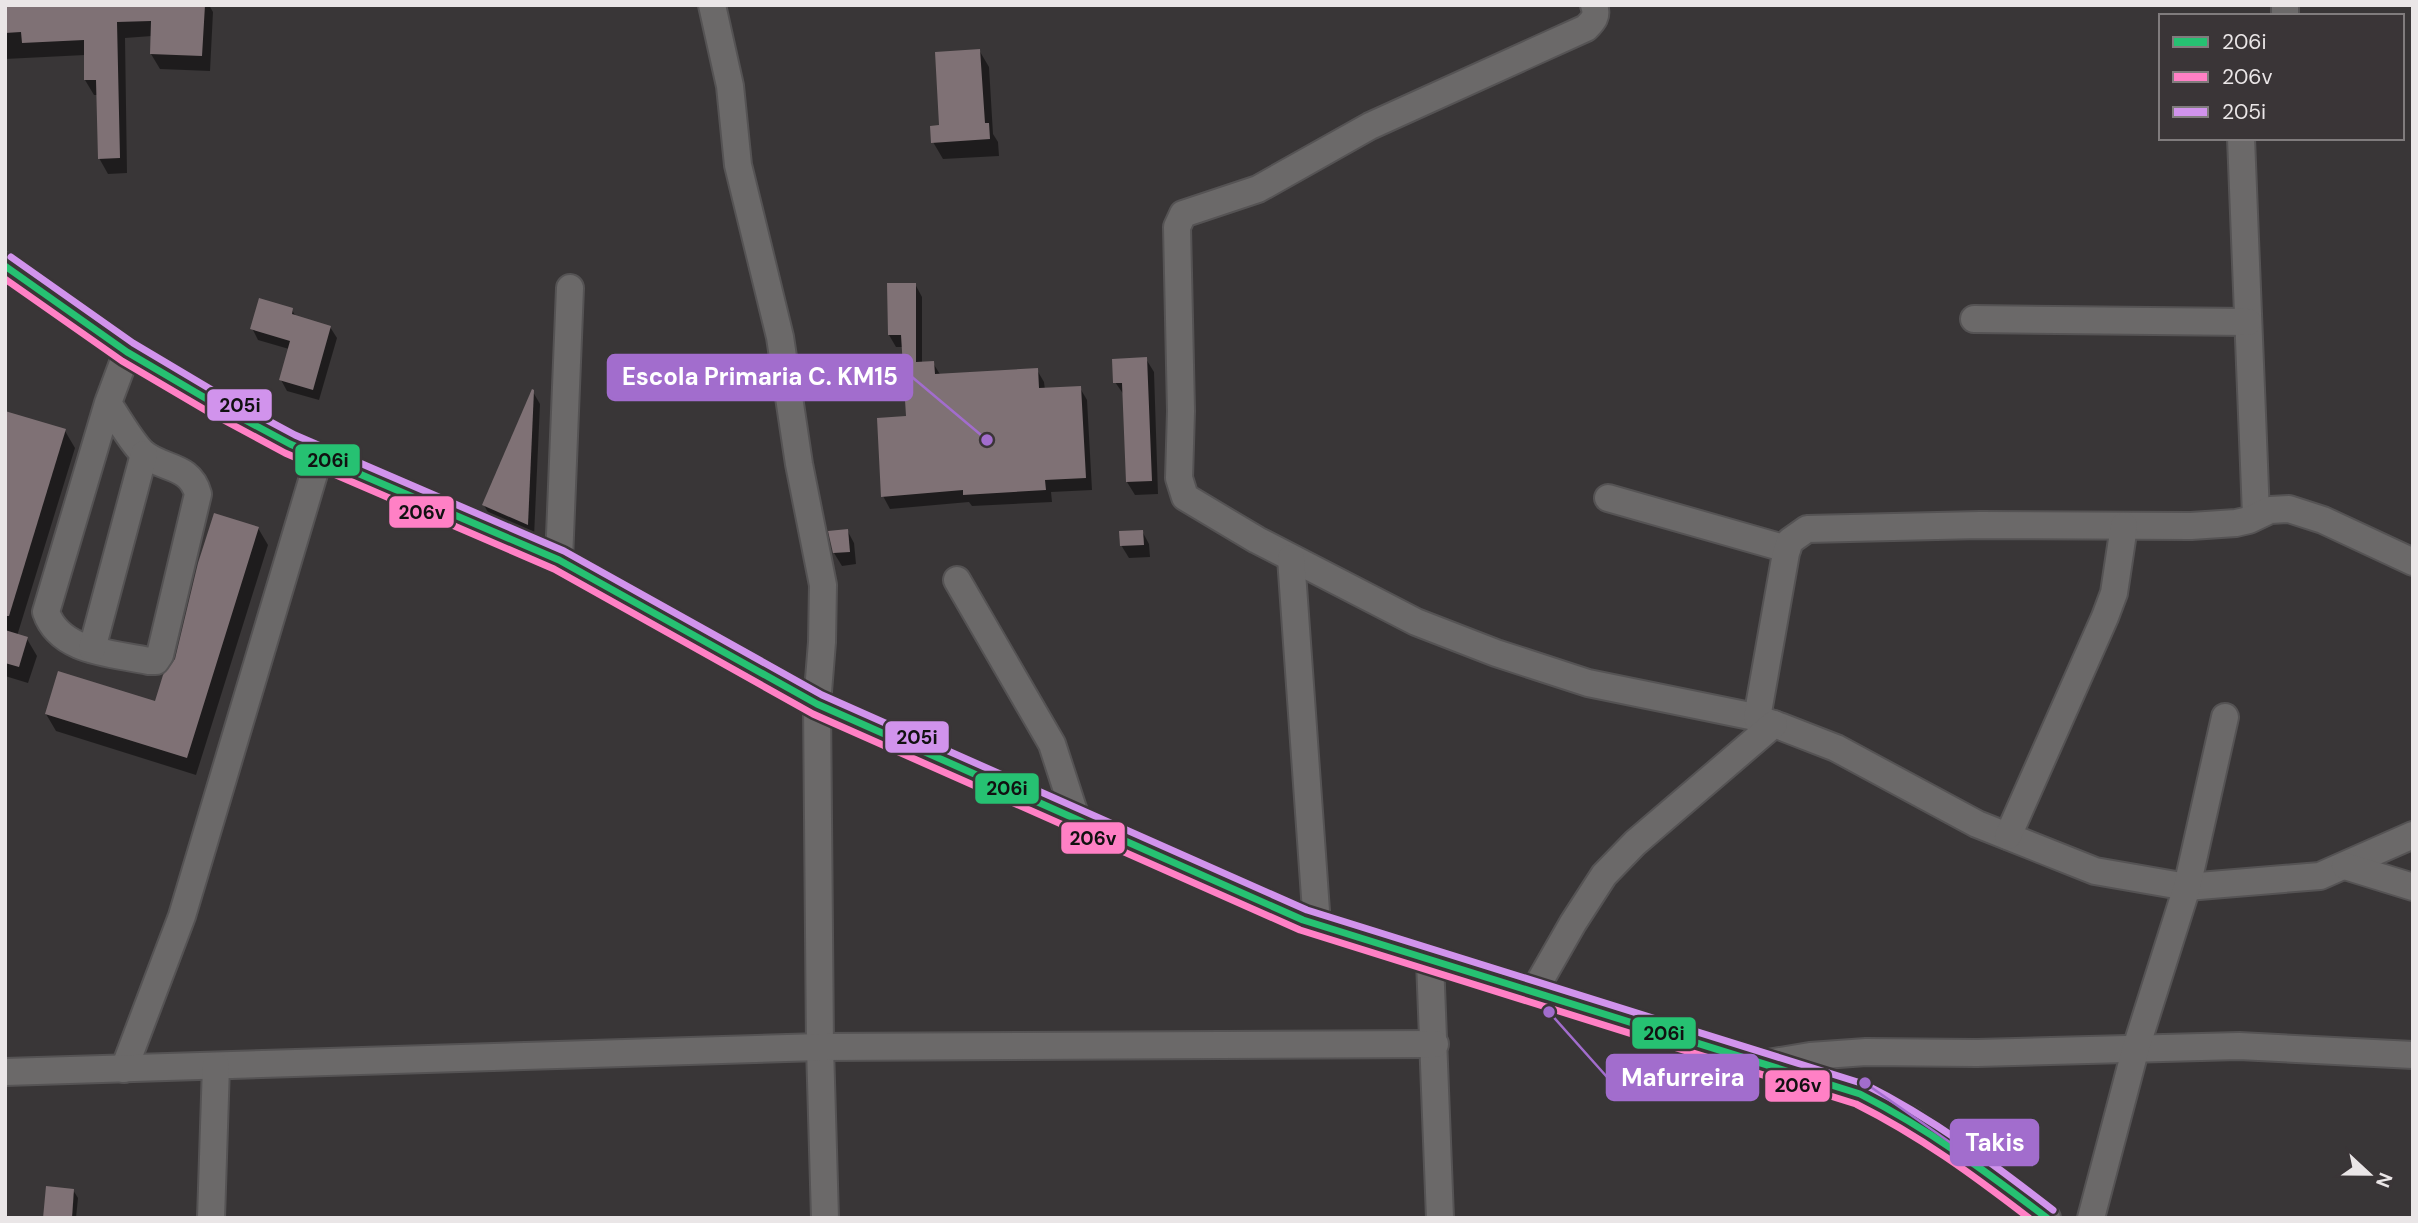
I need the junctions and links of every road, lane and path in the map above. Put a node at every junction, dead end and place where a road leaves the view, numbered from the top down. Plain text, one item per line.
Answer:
1 (712, 5) edge
2 (1594, 5) edge
3 (2241, 140) edge
4 (5, 266) edge
5 (570, 288) dead end
6 (1974, 319) dead end
7 (2248, 321) junction
8 (127, 352) junction
9 (108, 403) junction
10 (144, 454) junction
11 (319, 457) junction
12 (1608, 498) dead end
13 (2256, 515) junction
14 (2124, 526) junction
15 (1787, 549) junction
16 (1291, 558) junction
17 (559, 560) junction
18 (2413, 562) edge
19 (957, 580) dead end
20 (92, 649) junction
21 (817, 704) junction
22 (2225, 718) dead end
23 (1765, 721) junction
24 (1076, 818) junction
25 (2413, 835) edge
26 (2008, 836) junction
27 (2344, 866) junction
28 (2187, 887) junction
29 (2413, 887) edge
30 (1317, 925) junction
31 (1430, 961) junction
32 (1533, 993) junction
33 (1435, 1044) junction
34 (820, 1047) junction
35 (2135, 1051) junction
36 (2413, 1055) edge
37 (1762, 1064) junction
38 (216, 1066) junction
39 (124, 1069) junction
40 (5, 1072) edge
41 (211, 1218) edge
42 (825, 1218) edge
43 (1440, 1218) edge
44 (2047, 1218) edge
45 (2091, 1218) edge

1 - 21 street
2 - 16 street
3 - 7 street
4 - 8 street
5 - 17 street
6 - 7 street
7 - 13 street
8 - 9 street
8 - 11 street
9 - 10 street
9 - 20 street
10 - 20 street
10 - 20 street
11 - 17 street
11 - 39 street
12 - 15 street
13 - 14 street
13 - 18 street
14 - 15 street
14 - 26 street
15 - 23 street
16 - 23 street
16 - 30 street
17 - 21 street
19 - 24 street
21 - 24 street
21 - 34 street
22 - 28 street
23 - 26 street
23 - 32 street
24 - 30 street
25 - 27 street
26 - 28 street
27 - 28 street
27 - 29 street
28 - 35 street
30 - 31 street
31 - 32 street
31 - 33 street
32 - 37 street
33 - 34 street
33 - 43 street
34 - 38 street
34 - 42 street
35 - 36 street
35 - 37 street
35 - 45 street
37 - 44 street
38 - 39 street
38 - 41 street
39 - 40 street

